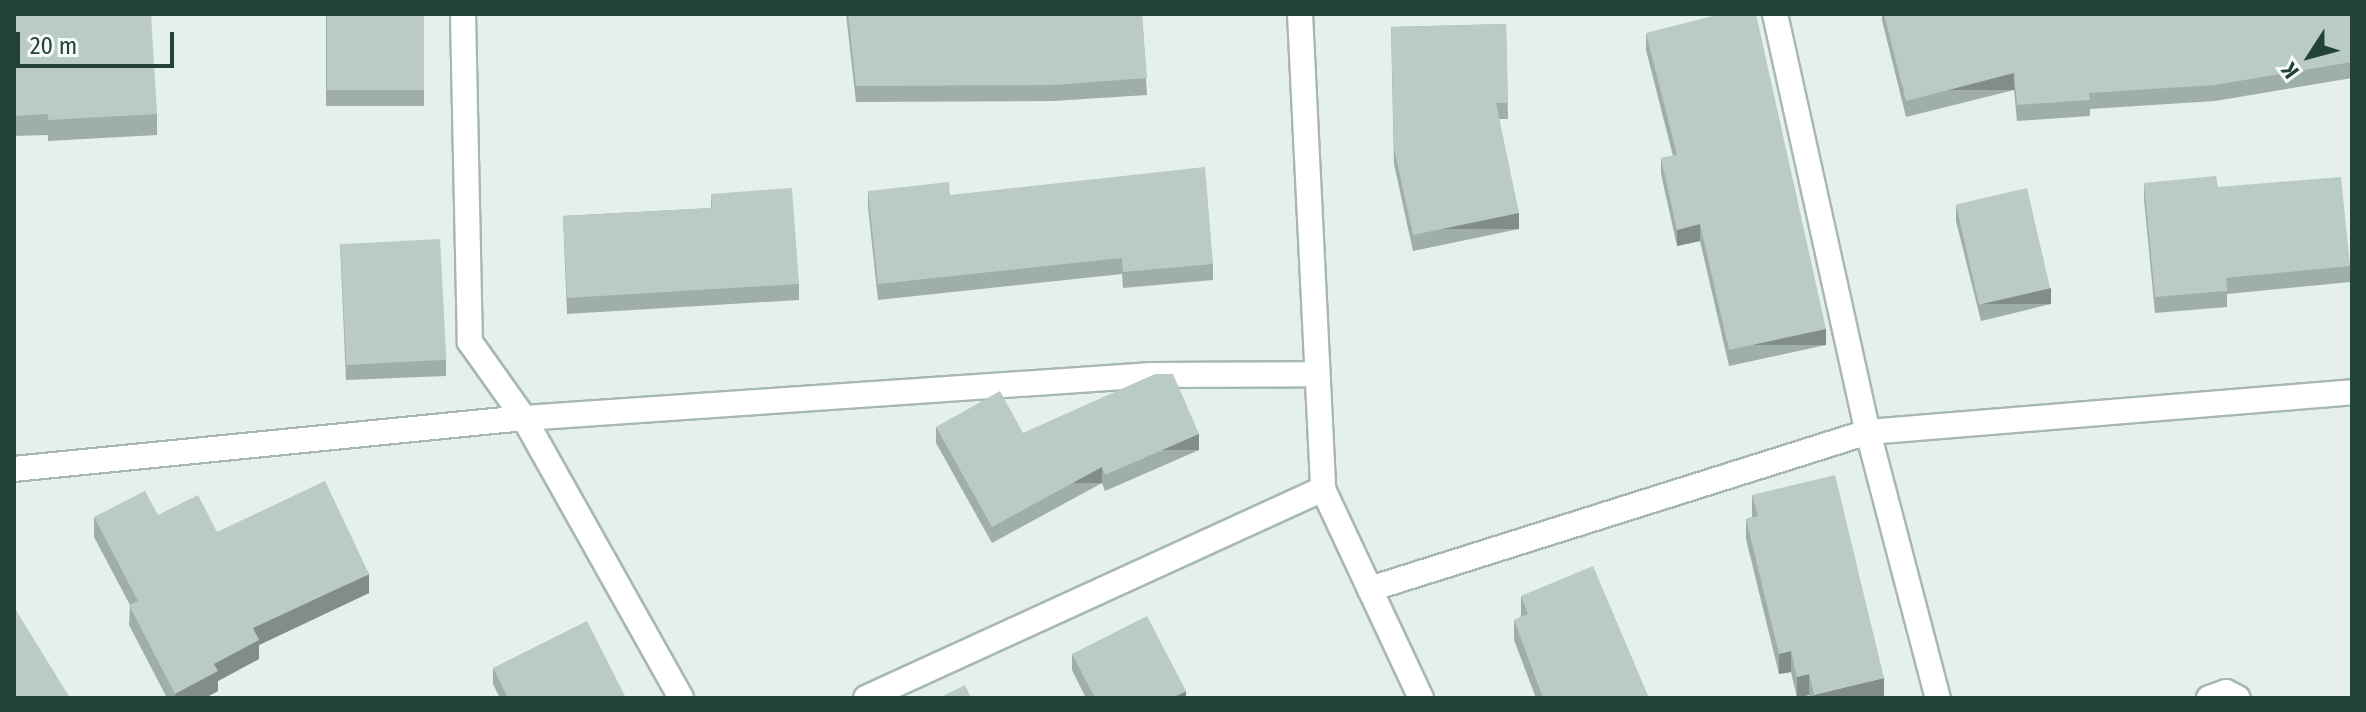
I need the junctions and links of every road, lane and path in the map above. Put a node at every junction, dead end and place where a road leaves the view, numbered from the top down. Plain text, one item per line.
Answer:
1 (463, 14) edge
2 (1300, 14) edge
3 (1775, 14) edge
4 (1316, 374) junction
5 (2352, 392) edge
6 (524, 418) junction
7 (1868, 432) junction
8 (14, 469) edge
9 (1323, 489) junction
10 (1370, 589) junction
11 (681, 698) edge
12 (866, 698) edge
13 (1421, 698) edge
14 (1938, 698) edge
15 (2209, 698) edge
16 (2238, 698) edge

1 - 6 street
2 - 4 street
3 - 7 street
4 - 6 street
4 - 9 street
5 - 7 street
6 - 8 street
6 - 11 street
7 - 10 street
7 - 14 street
9 - 10 street
9 - 12 street
10 - 13 street
15 - 16 street

